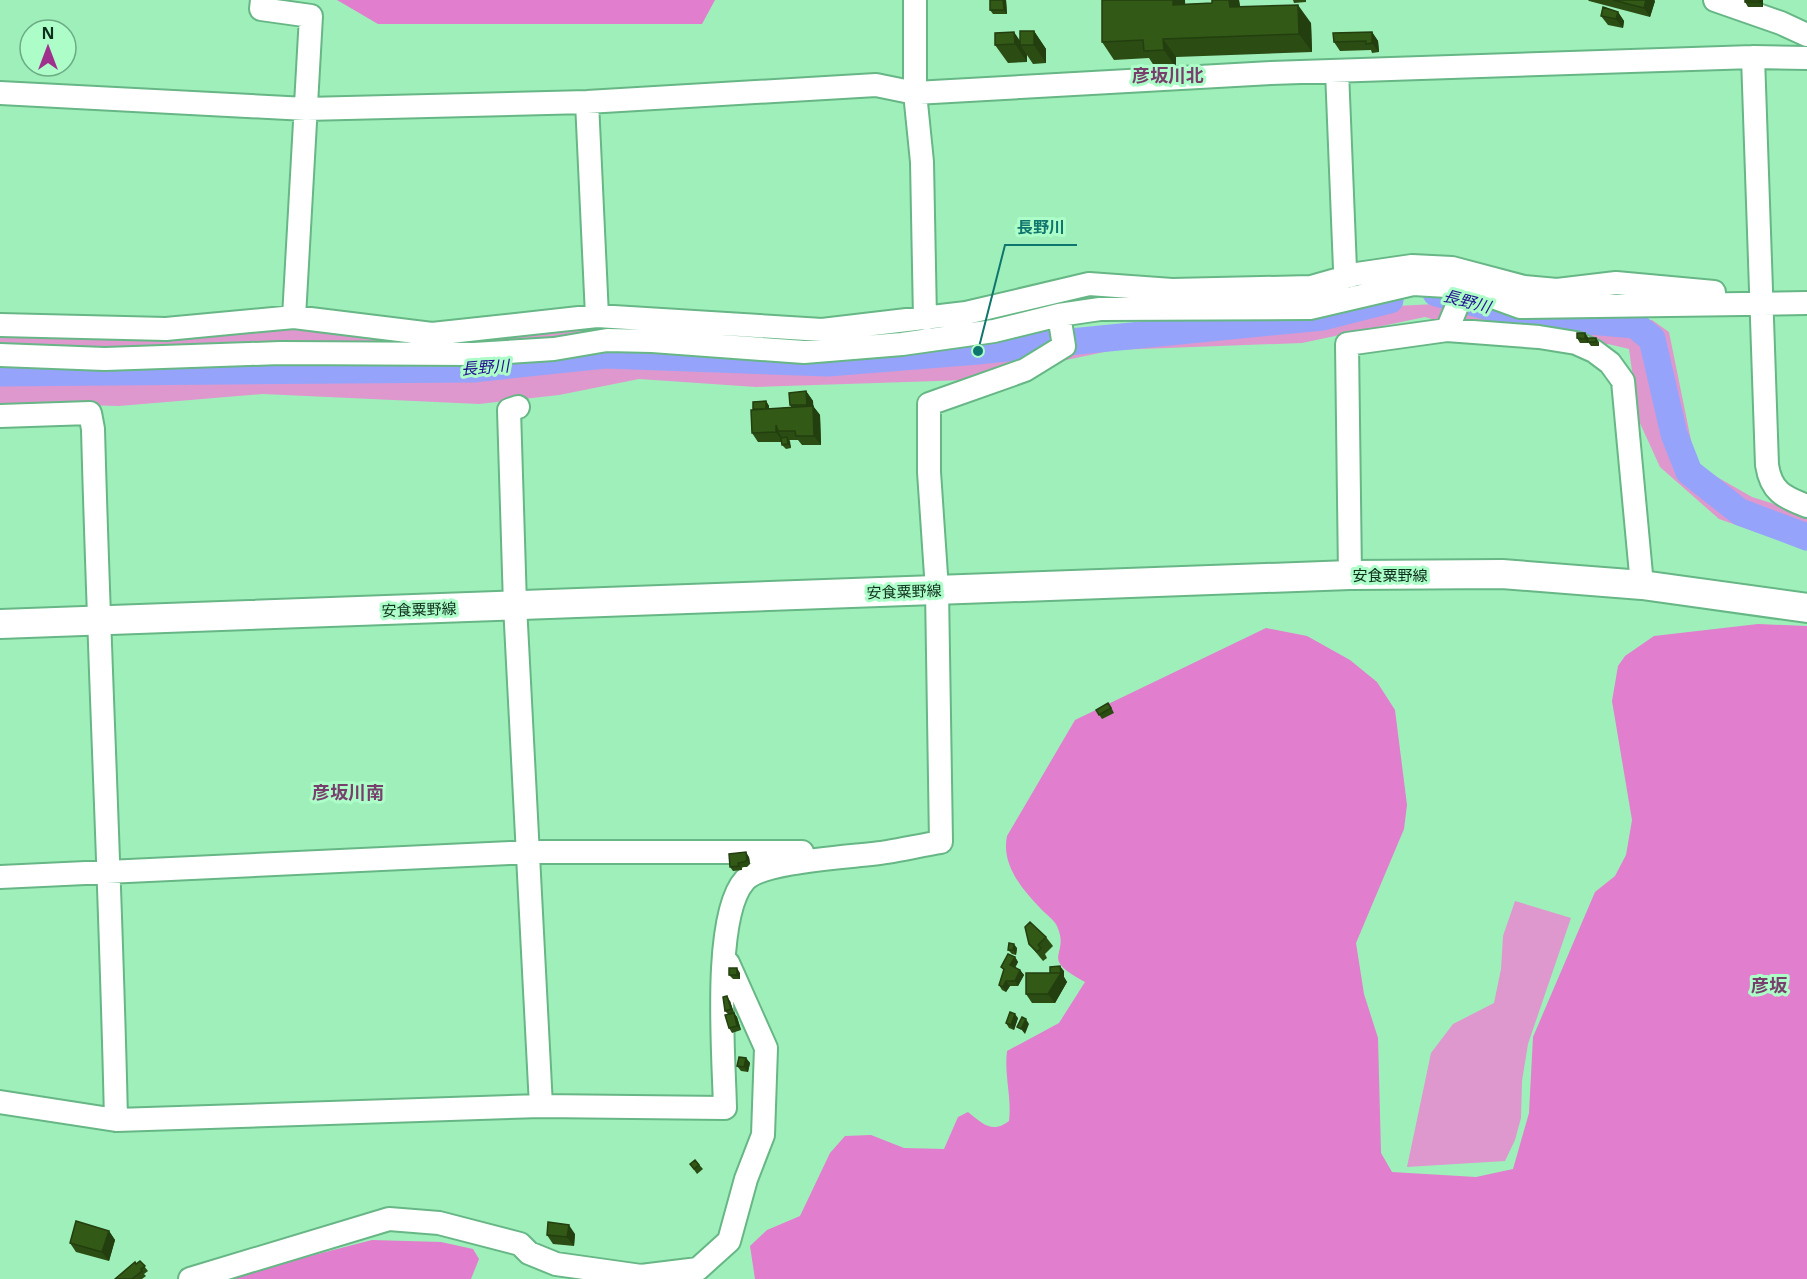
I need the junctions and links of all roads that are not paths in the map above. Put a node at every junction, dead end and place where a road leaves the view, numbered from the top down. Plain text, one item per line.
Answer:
1 (262, 0) edge
2 (915, 0) edge
3 (1715, 0) edge
4 (1807, 35) edge
5 (1753, 57) junction
6 (1807, 58) edge
7 (1337, 71) junction
8 (0, 93) edge
9 (915, 93) junction
10 (587, 102) junction
11 (306, 109) junction
12 (1345, 269) dead end
13 (1761, 301) junction
14 (1807, 303) edge
15 (1457, 306) junction
16 (597, 316) junction
17 (294, 317) junction
18 (1059, 318) junction
19 (925, 319) junction
20 (0, 325) edge
21 (0, 355) edge
22 (518, 407) dead end
23 (0, 416) edge
24 (1807, 506) edge
25 (1350, 575) junction
26 (1641, 585) junction
27 (937, 590) junction
28 (515, 605) junction
29 (1807, 608) edge
30 (98, 622) junction
31 (0, 624) edge
32 (529, 852) junction
33 (886, 852) junction
34 (111, 873) junction
35 (0, 877) edge
36 (723, 953) junction
37 (0, 1102) edge
38 (541, 1106) junction
39 (116, 1120) junction
40 (190, 1279) edge

1 - 11 street
2 - 9 street
3 - 4 street
5 - 6 street
5 - 7 street
5 - 13 street
7 - 9 street
7 - 12 street
8 - 11 street
9 - 10 street
9 - 19 street
10 - 11 street
10 - 16 street
11 - 17 street
13 - 14 street
13 - 15 street
13 - 19 street
13 - 24 street
15 - 18 street
15 - 25 street
15 - 26 street
16 - 17 street
16 - 19 street
17 - 20 street
18 - 21 street
18 - 27 street
22 - 28 street
23 - 30 street
25 - 26 main road, 安食粟野線
25 - 27 main road, 安食粟野線
26 - 29 main road, 安食粟野線
27 - 28 main road, 安食粟野線
27 - 33 street
28 - 30 main road, 安食粟野線
28 - 32 street
30 - 31 main road, 安食粟野線
30 - 34 street
32 - 33 street
32 - 34 street
32 - 38 street
33 - 36 street
34 - 35 street
34 - 39 street
36 - 38 street
36 - 40 street
37 - 39 street
38 - 39 street

